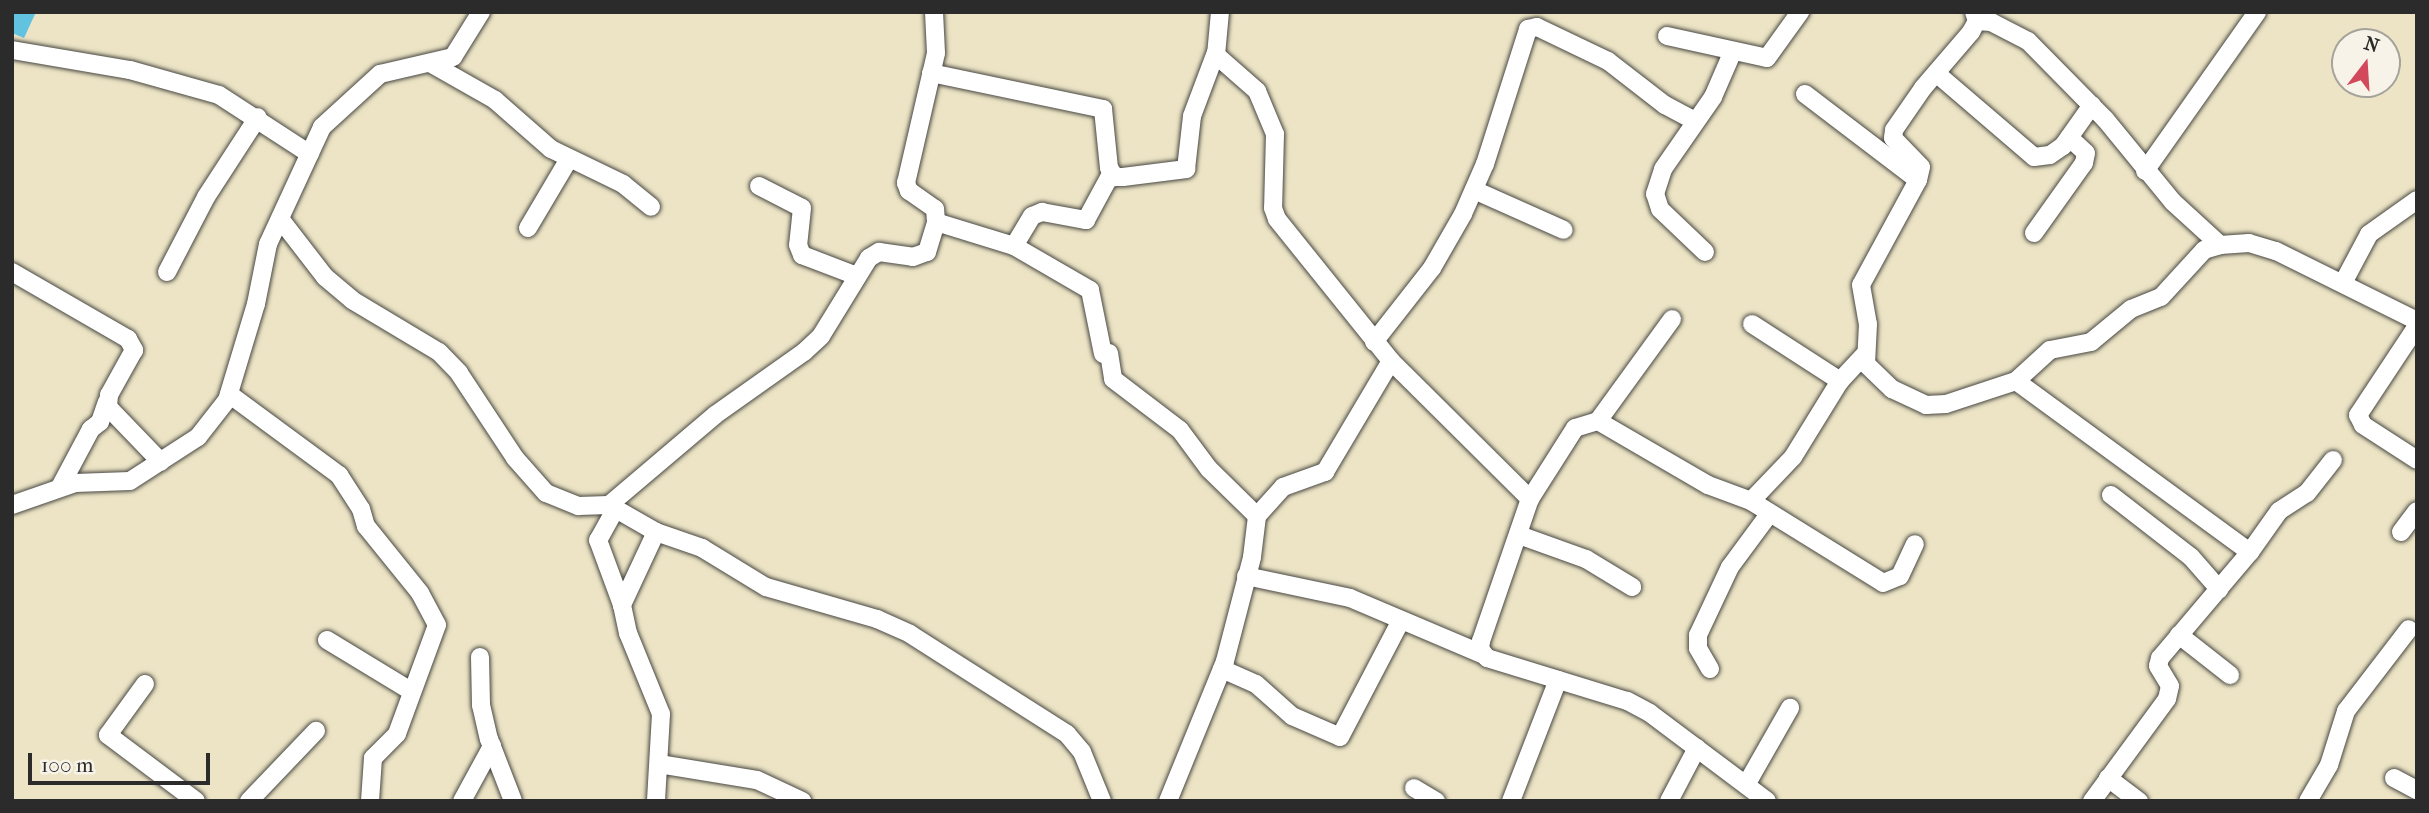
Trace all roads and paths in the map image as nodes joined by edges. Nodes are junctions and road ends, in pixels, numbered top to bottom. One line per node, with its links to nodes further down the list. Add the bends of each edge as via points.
1 (481, 12): 12 (street, via 453,57)
2 (934, 12): 13 (street, via 937,34)
3 (1220, 12): 11 (street)
4 (1800, 12): 10 (street, via 1773,55 1752,58)
5 (2253, 14): 22 (street)
6 (1975, 17): 14 (street); 16 (street, via 2028,41)
7 (1533, 20): 18 (street, via 1618,67 1665,105); 26 (street)
8 (1667, 36): 10 (street)
9 (12, 50): 17 (street, via 189,84 239,104)
10 (1733, 51): 18 (street, via 1713,97)
11 (1216, 52): 23 (street, via 1192,116 1186,169); 44 (street, via 1257,92 1267,109 1278,146 1273,194 1277,219)
12 (430, 63): 20 (street, via 403,66 367,82 333,112); 21 (street, via 495,100)
13 (931, 73): 23 (street, via 1103,109); 30 (street, via 906,183 909,191 935,209)
14 (1936, 73): 19 (street, via 2034,157 2050,155); 24 (street, via 1894,130 1894,138 1921,167)
15 (1805, 94): 24 (street)
16 (2092, 105): 19 (street); 22 (street)
17 (258, 117): 20 (street); 38 (street, via 206,197)
18 (1695, 121): 36 (street, via 1662,169 1656,202)
19 (2069, 137): 33 (street, via 2086,153 2084,163)
20 (310, 154): 29 (street)
21 (569, 159): 28 (street, via 623,184); 31 (street)
22 (2145, 171): 34 (street)
23 (1117, 176): 35 (street, via 1086,220 1042,212 1032,216)
24 (1918, 180): 45 (street, via 1861,285 1868,324)
25 (759, 186): 39 (street, via 802,208 798,245 802,255)
26 (1474, 190): 32 (street); 44 (street, via 1432,268)
27 (2417, 200): 40 (street, via 2369,234)
28 (650, 207)
29 (281, 220): 49 (street, via 268,244); 60 (street, via 325,277 352,300 439,352 546,493 578,506)
30 (936, 222): 35 (street); 39 (street, via 927,252 913,257 879,253 862,265)
31 (528, 228)
32 (1564, 230)
33 (2034, 233)
34 (2220, 245): 40 (street, via 2249,243 2276,251); 48 (street, via 2204,250 2161,297 2131,309 2091,342 2050,350)
35 (1014, 246): 63 (street, via 1090,290 1113,379 1180,430 1209,469)
36 (1705, 252)
37 (12, 272): 50 (street, via 110,326 132,345 131,358)
38 (167, 272)
39 (857, 276): 60 (street, via 821,336 715,415)
40 (2343, 283): 43 (street)
41 (1672, 319): 51 (street)
42 (1752, 324): 47 (street)
43 (2417, 324): 53 (street, via 2358,415 2363,425)
44 (1374, 342): 46 (street)
45 (1865, 354): 47 (street); 48 (street, via 1874,376 1926,405 1946,404)
46 (1391, 361): 57 (street); 63 (street, via 1325,472 1283,487)
47 (1840, 381): 58 (street, via 1793,457)
48 (2016, 381): 68 (street)
49 (229, 394): 54 (street, via 198,437); 84 (street, via 339,475 361,509 366,527 419,593 437,625)
50 (107, 402): 54 (street); 55 (street, via 100,422 91,429)
51 (1598, 421): 57 (street, via 1576,428 1564,441); 58 (street, via 1721,491)
52 (2333, 460): 68 (street, via 2307,493 2279,511)
53 (2417, 460)
54 (162, 462): 55 (street, via 118,484 75,482)
55 (60, 487): 59 (street)
56 (2111, 495): 71 (street, via 2191,556)
57 (1530, 499): 66 (street)
58 (1751, 501): 62 (street)
59 (12, 505)
60 (613, 507): 64 (street); 72 (street, via 598,540)
61 (2417, 511): 65 (street)
62 (1770, 513): 67 (street, via 1883,583 1900,576); 80 (street, via 1730,567 1698,635 1698,648)
63 (1257, 516): 69 (street)
64 (656, 532): 72 (street); 102 (street, via 702,548 766,587 868,616 910,634 967,675 1043,715 1082,752)
65 (2401, 532)
66 (1519, 535): 70 (street, via 1586,559); 77 (street, via 1481,641)
67 (1914, 544)
68 (2250, 552): 71 (street)
69 (1246, 576): 73 (street, via 1350,598); 79 (street)
70 (1632, 587)
71 (2219, 589): 75 (street)
72 (622, 605): 89 (street, via 628,633 661,714)
73 (1400, 622): 77 (street); 79 (street, via 1340,737 1292,716 1256,684)
74 (2409, 629): 110 (street, via 2346,711 2329,765)
75 (2179, 635): 81 (street); 90 (street, via 2158,666 2170,686 2167,699)
76 (327, 640): 84 (street)
77 (1482, 654): 82 (street)
78 (480, 657): 87 (street, via 481,705)
79 (1222, 669): 103 (street)
80 (1710, 669)
81 (2230, 675)
82 (1558, 680): 88 (street, via 1627,701); 105 (street)
83 (145, 684): 95 (street, via 108,735)
84 (411, 691): 97 (street, via 397,734 373,758)
85 (1790, 708): 92 (street)
86 (316, 732): 96 (street)
87 (492, 746): 98 (street); 99 (street)
88 (1697, 748): 92 (street); 106 (street)
89 (668, 765): 100 (street); 101 (street, via 757,780)
90 (2108, 778): 108 (street); 109 (street)
91 (2394, 778): 94 (street)
92 (1746, 785): 107 (street)
93 (1414, 788): 104 (street)
94 (2417, 790)
95 (196, 801)
96 (249, 801)
97 (370, 801)
98 (462, 801)
99 (513, 801)
100 (656, 801)
101 (802, 801)
102 (1102, 801)
103 (1168, 801)
104 (1436, 801)
105 (1511, 801)
106 (1669, 801)
107 (1768, 801)
108 (2092, 801)
109 (2139, 801)
110 (2308, 801)

